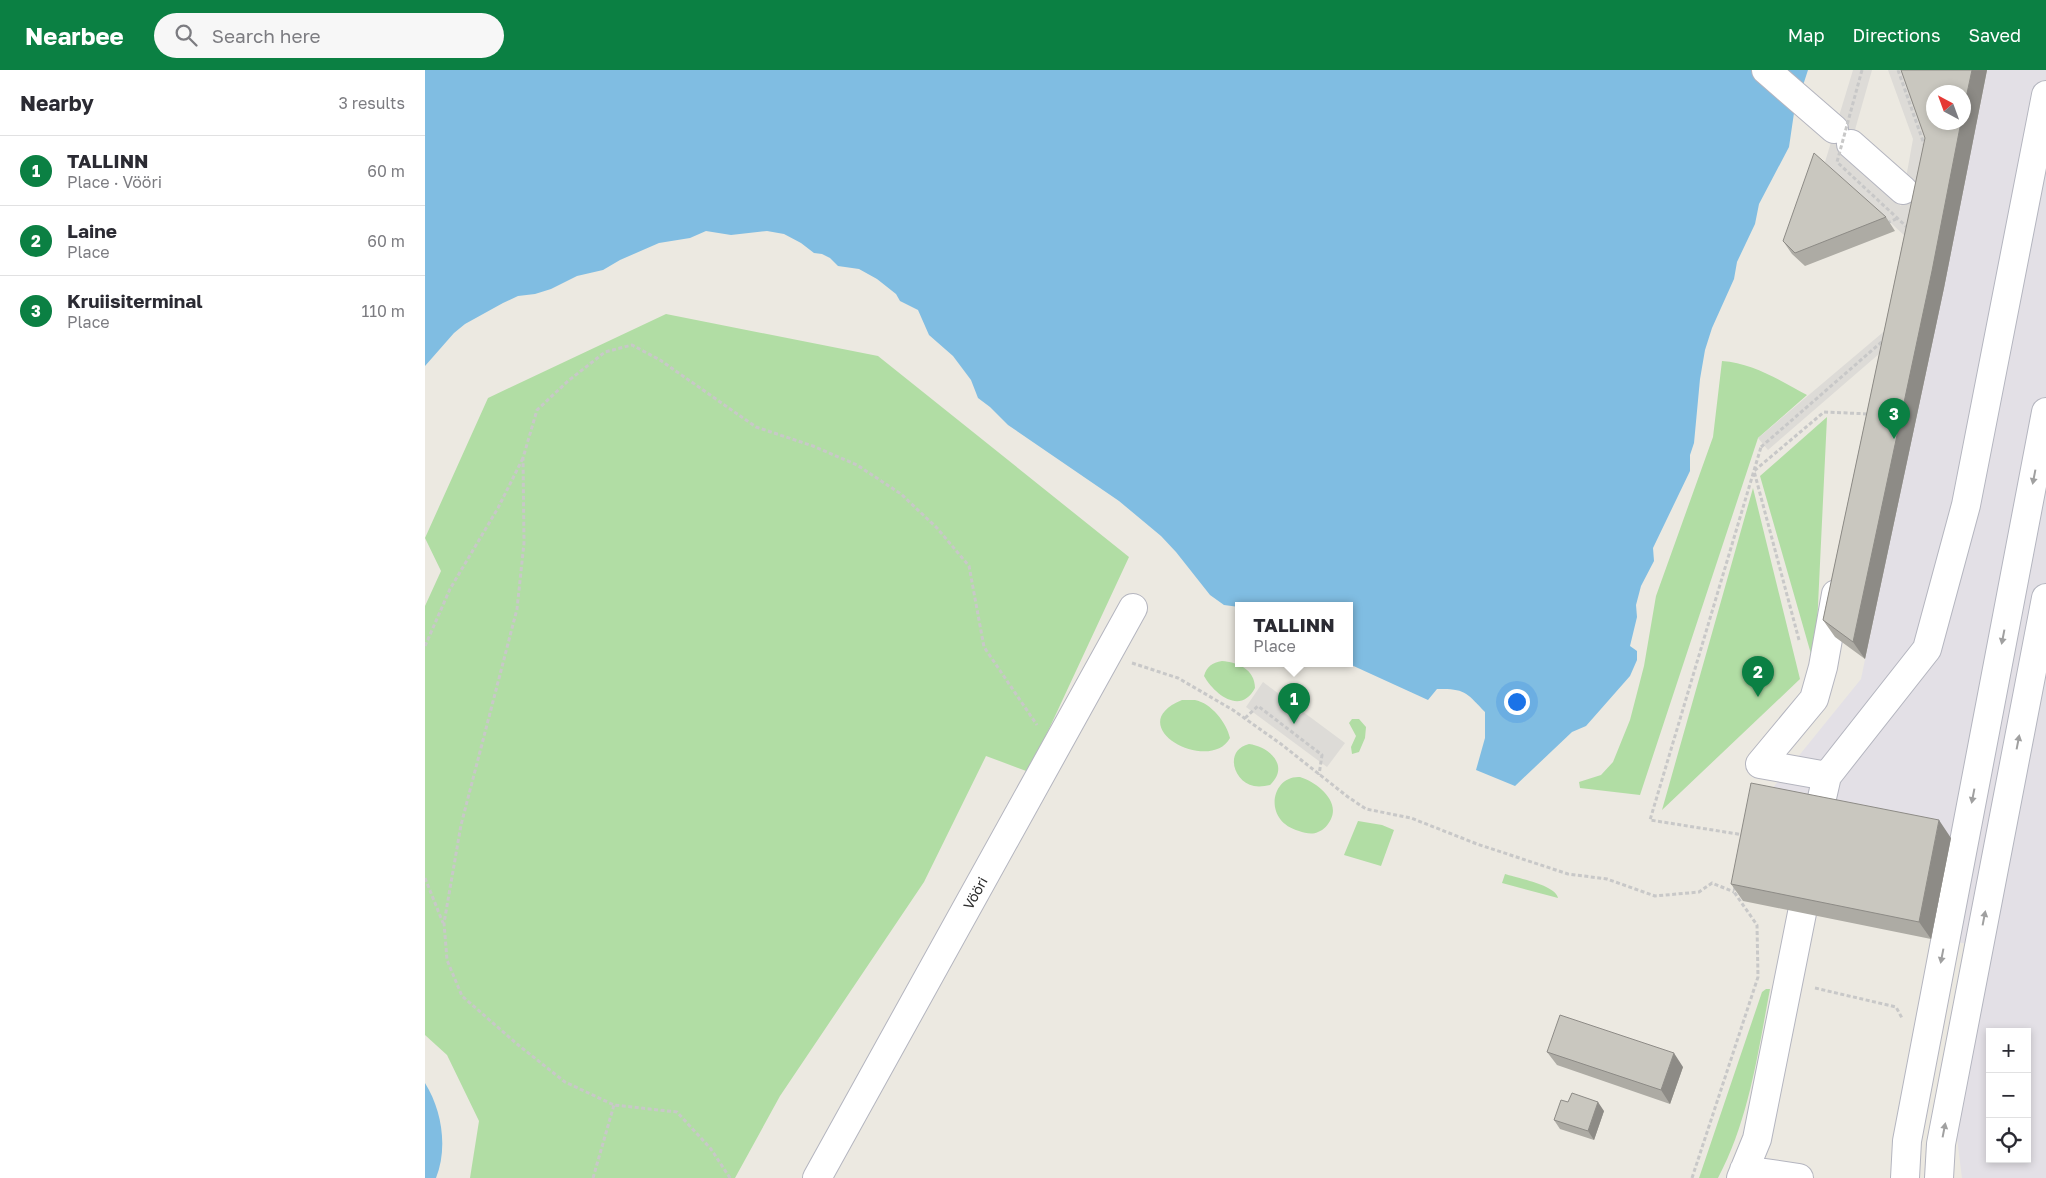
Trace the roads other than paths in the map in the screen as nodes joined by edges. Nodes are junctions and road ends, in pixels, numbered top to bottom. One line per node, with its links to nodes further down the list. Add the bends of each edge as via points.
1 (1766, 70): 3 (street, via 1841,145)
2 (2046, 94): 8 (street, via 1966,505 1927,649)
3 (1903, 190)
4 (2046, 412): 14 (street, one-way to 14, via 1907,1141)
5 (1841, 570): 8 (street, via 1814,699 1760,764)
6 (2046, 598): 15 (street, one-way to 6, via 1941,1144)
7 (1133, 608): 12 (street, Vööri)
8 (1827, 776): 9 (street)
9 (1819, 811)
10 (1802, 913): 11 (street, via 1757,1139)
11 (1742, 1174): 13 (street)
12 (817, 1178)
13 (1799, 1178)
14 (1905, 1178)
15 (1939, 1178)

